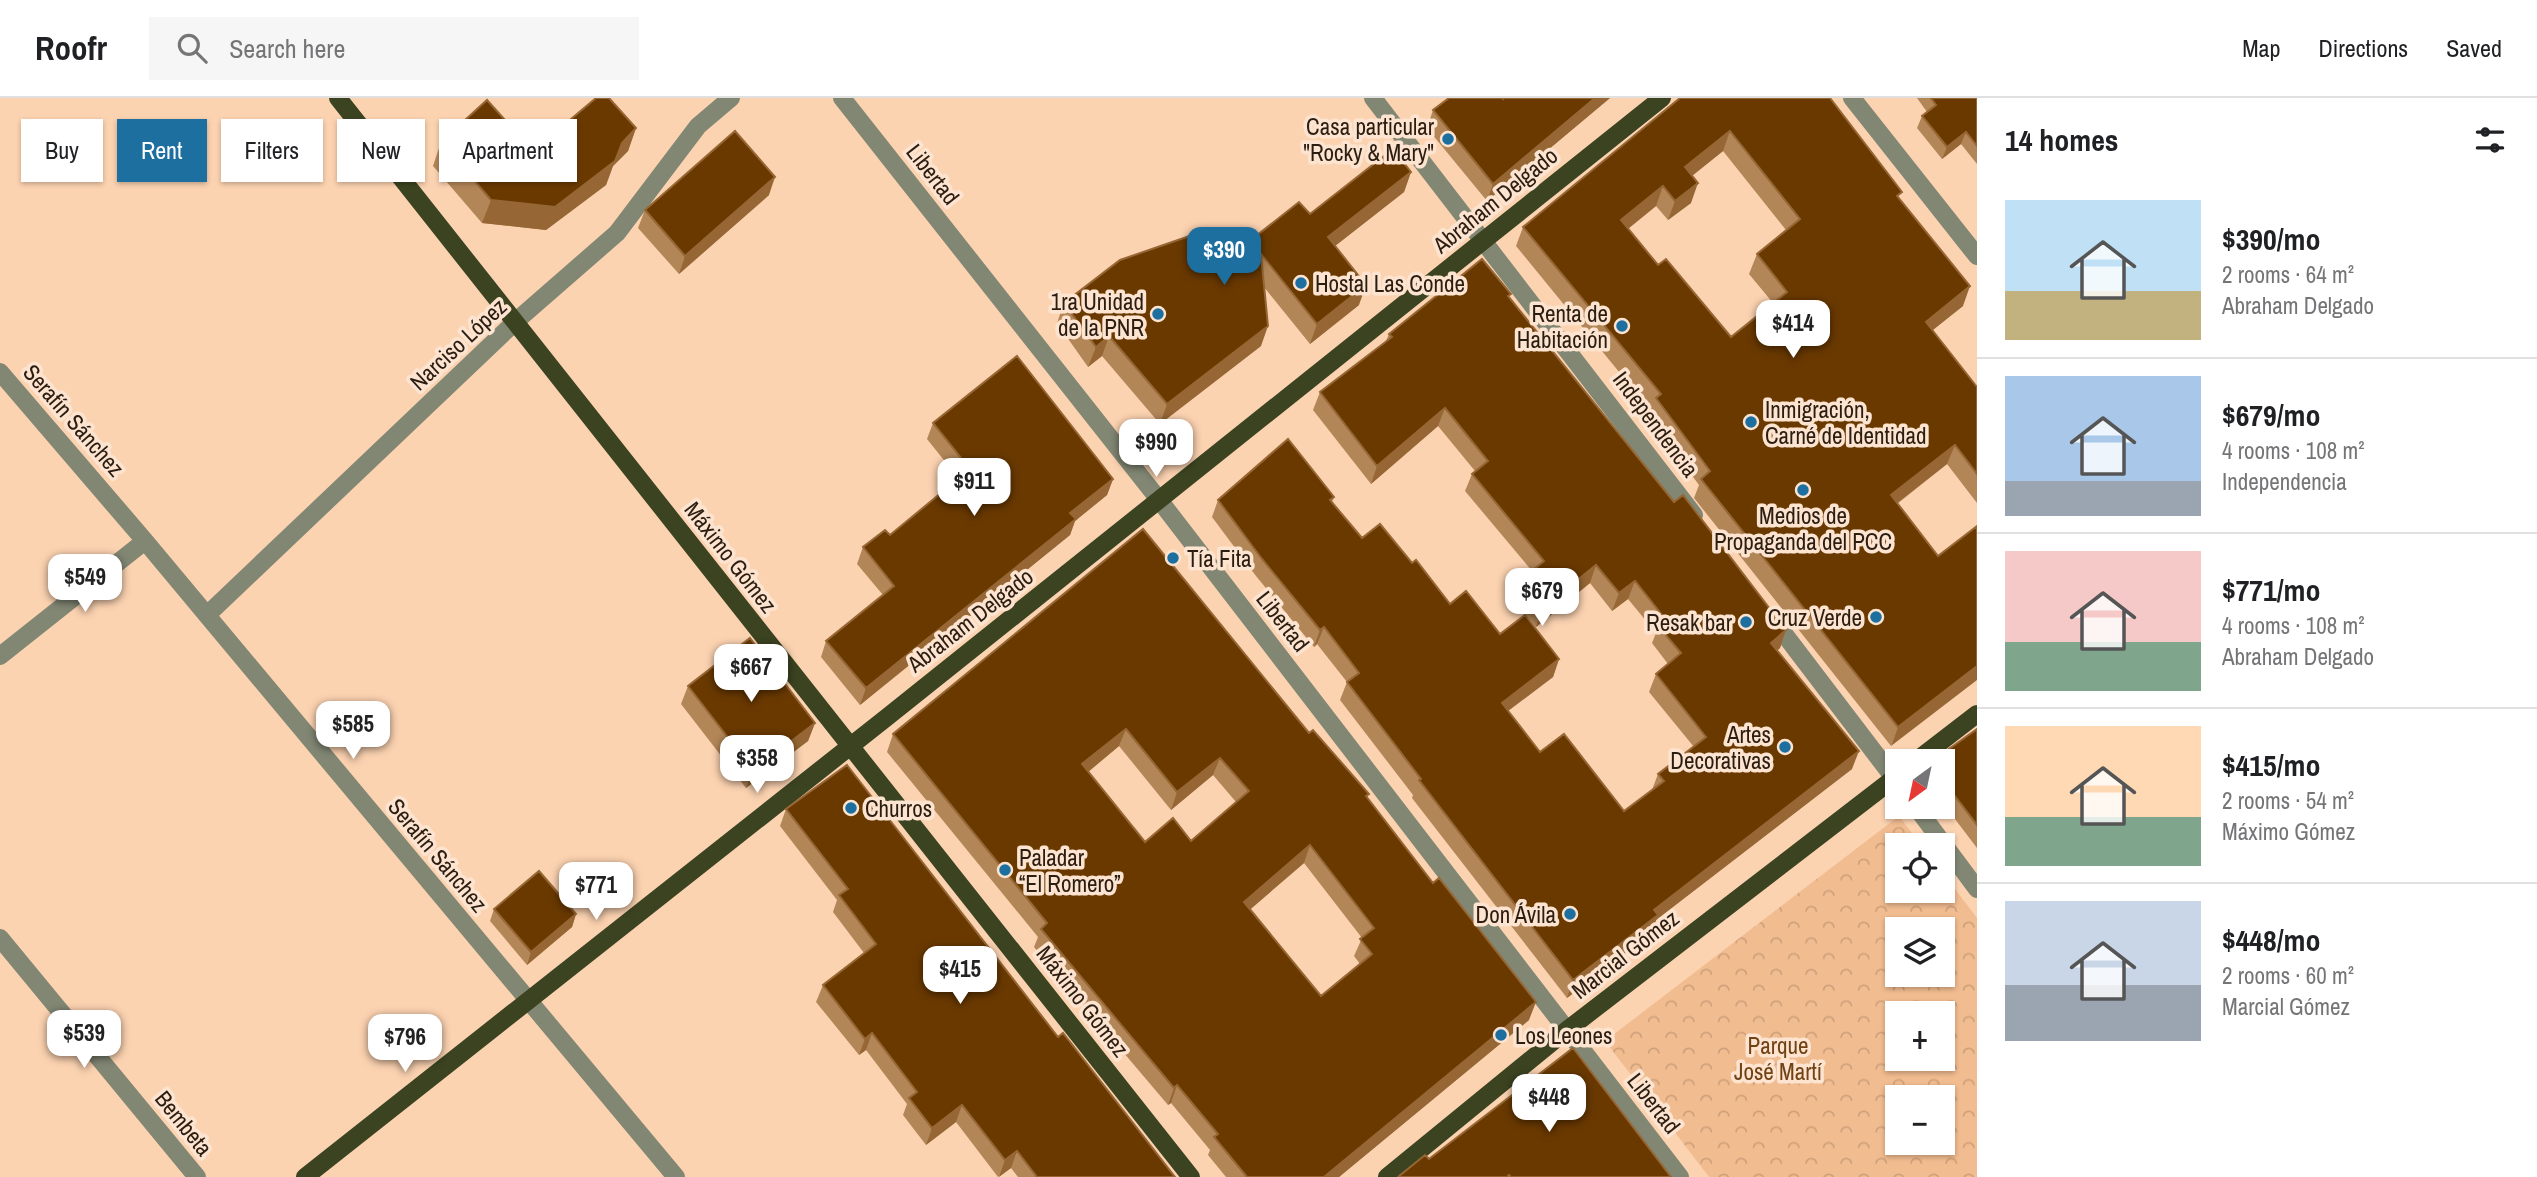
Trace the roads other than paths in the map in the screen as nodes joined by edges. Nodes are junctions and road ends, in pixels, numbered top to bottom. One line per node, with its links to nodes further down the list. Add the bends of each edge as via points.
1 (338, 98): 9 (main road, Máximo Gómez)
2 (731, 98): 9 (street, Narciso López, via 698,126 617,233)
3 (842, 98): 11 (street, Libertad)
4 (1373, 98): 7 (street, Independencia)
5 (1662, 98): 7 (main road, Abraham Delgado)
6 (1852, 98): 8 (street)
7 (1485, 240): 11 (main road, Abraham Delgado); 12 (street, Independencia)
8 (1977, 256)
9 (515, 323): 15 (street, Narciso López); 18 (main road, Máximo Gómez)
10 (0, 372): 13 (street, Serafín Sánchez)
11 (1160, 501): 18 (main road, Abraham Delgado); 26 (street, Libertad)
12 (1702, 525)
13 (145, 541): 15 (street, Serafín Sánchez); 16 (street)
14 (1760, 602): 20 (street)
15 (207, 615): 25 (street, Serafín Sánchez)
16 (0, 656)
17 (1977, 714): 19 (main road)
18 (849, 747): 25 (main road, Abraham Delgado); 30 (main road, Máximo Gómez)
19 (1932, 749)
20 (1885, 764)
21 (1885, 786): 26 (main road, Marcial Gómez)
22 (1925, 819): 23 (street)
23 (1977, 889)
24 (0, 938): 27 (street, Bembeta)
25 (528, 1000): 28 (main road, Abraham Delgado); 29 (street, Serafín Sánchez)
26 (1567, 1030): 31 (main road, Marcial Gómez); 32 (street, Libertad)
27 (197, 1177)
28 (305, 1177)
29 (676, 1177)
30 (1191, 1177)
31 (1387, 1177)
32 (1680, 1177)

